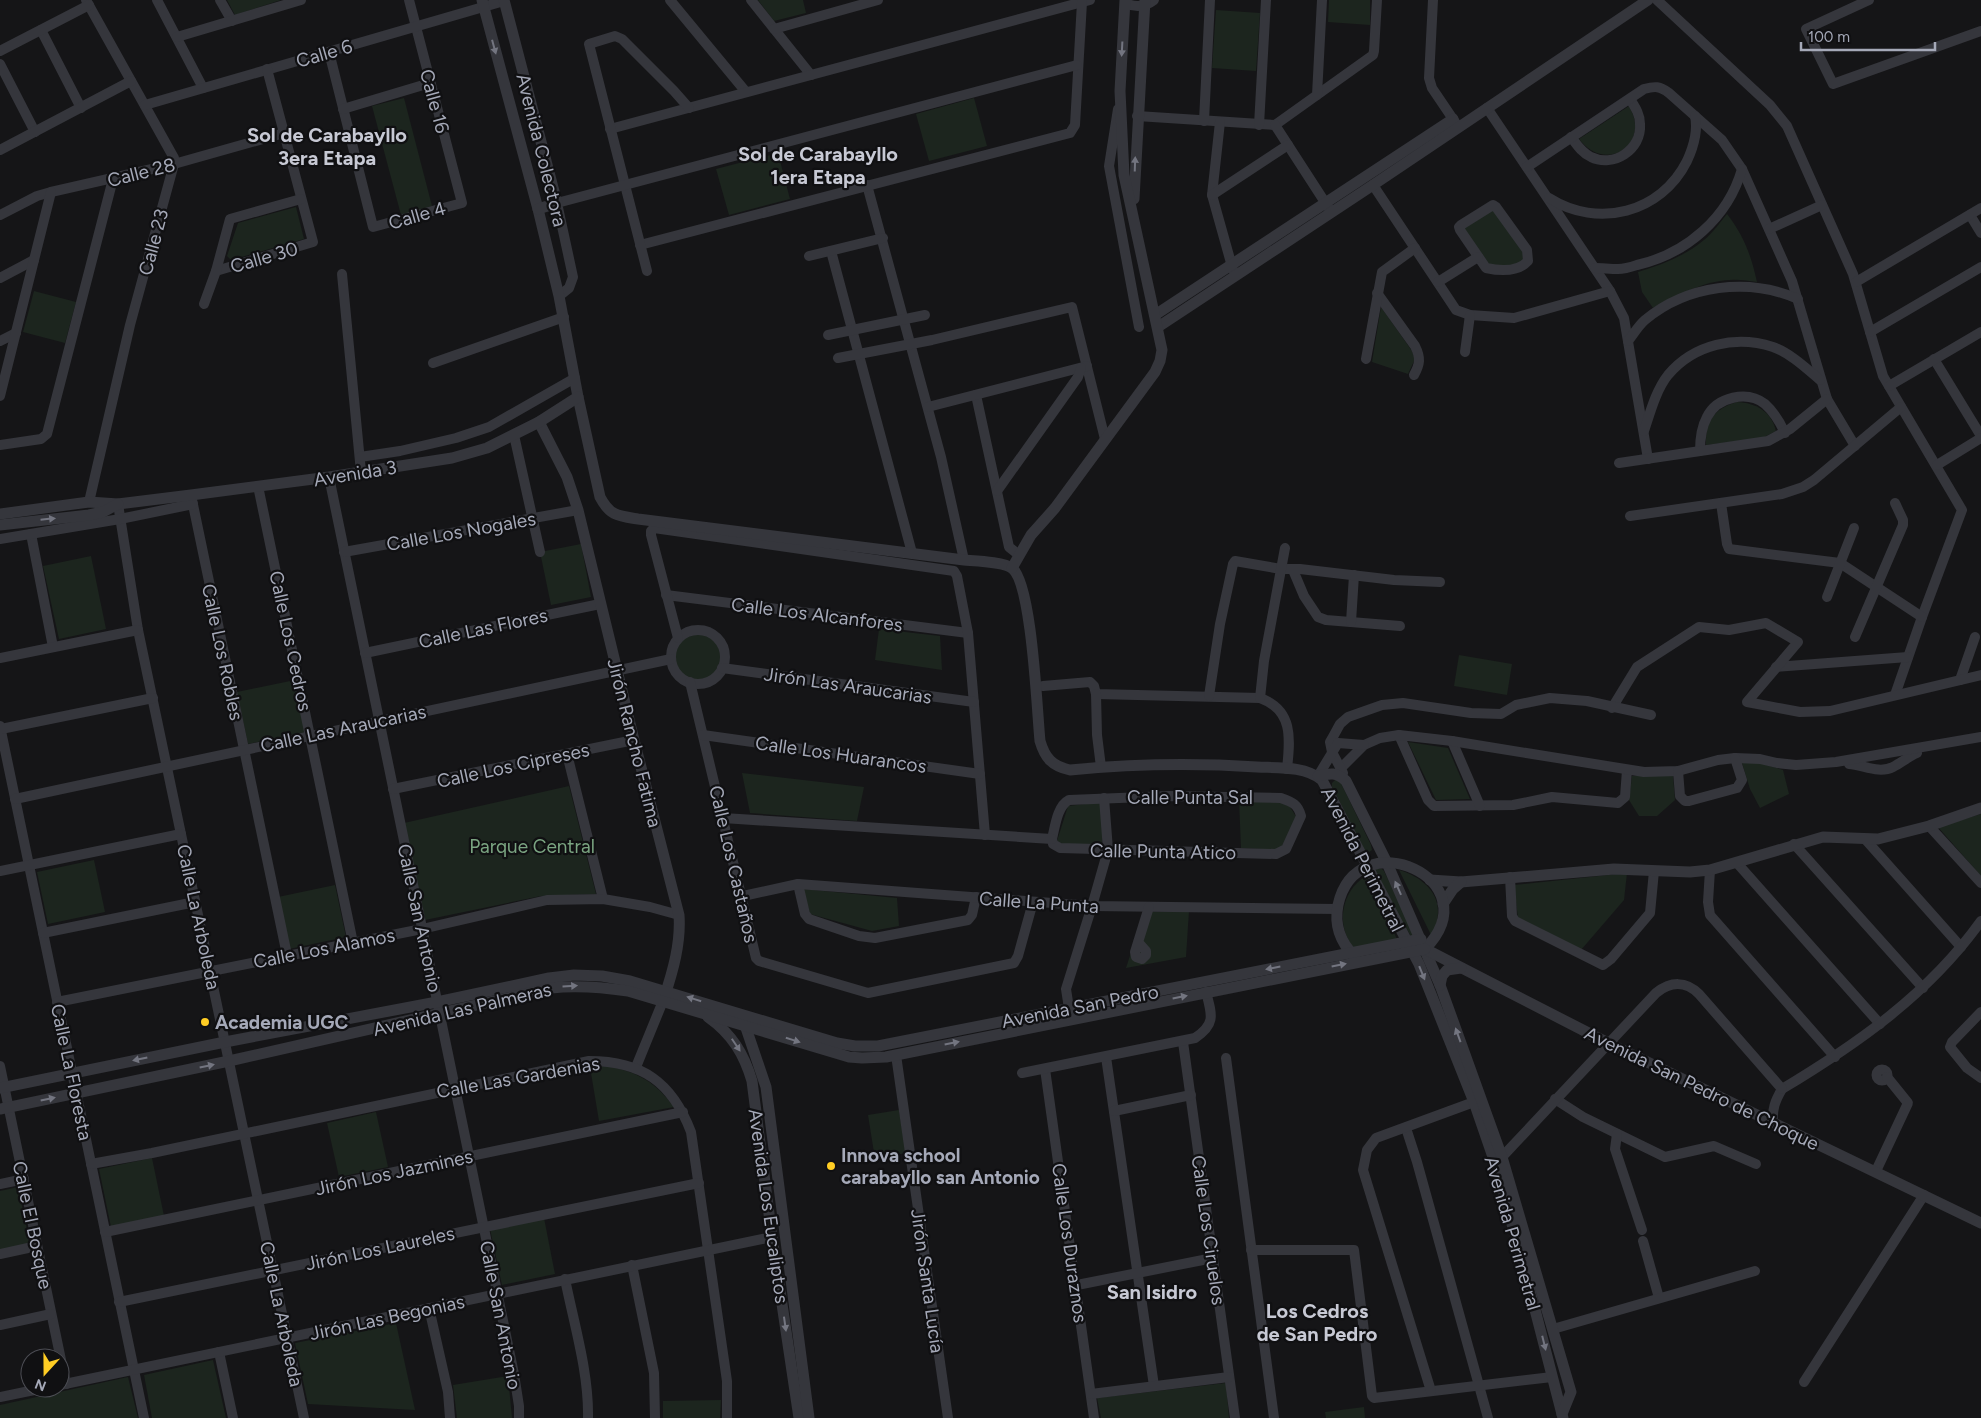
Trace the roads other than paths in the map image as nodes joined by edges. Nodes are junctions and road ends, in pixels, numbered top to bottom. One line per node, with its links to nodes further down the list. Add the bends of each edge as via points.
1 (156, 0): 28 (street)
2 (220, 0): 23 (street)
3 (301, 0): 23 (street)
4 (409, 0): 24 (street, Calle 16)
5 (504, 0): 21 (street, Calle 6); 72 (street, Avenida Colectora)
6 (670, 0): 39 (street)
7 (752, 0): 25 (street)
8 (878, 0): 25 (street)
9 (1210, 0): 49 (street)
10 (1266, 0): 52 (street)
11 (1322, 0): 40 (street)
12 (1377, 0): 40 (street, via 1372,55)
13 (1433, 0): 51 (street, via 1429,78 1432,88)
14 (1648, 0): 45 (street)
15 (1657, 0): 73 (street, via 1770,105 1787,126)
16 (1869, 0): 27 (street, via 1806,29 1833,84)
17 (1086, 1): 22 (street); 32 (street)
18 (88, 2): 26 (street); 35 (street)
19 (1125, 2): 20 (street, via 1138,7); 38 (street, one-way to 38)
20 (1148, 2): 47 (street)
21 (483, 3): 24 (street, Calle 6); 76 (street, Avenida Colectora, one-way to 76)
22 (1062, 4): 34 (street)
23 (232, 21): 28 (street)
24 (416, 26): 30 (street, Calle 6); 36 (street, Calle 16)
25 (774, 29): 34 (street)
26 (41, 30): 29 (street); 43 (street)
27 (1981, 30)
28 (177, 37): 37 (street)
29 (0, 51)
30 (329, 52): 33 (street, Calle 6); 46 (street)
31 (0, 64): 55 (street)
32 (1077, 65): 64 (street, via 1075,125 1070,132); 66 (street)
33 (268, 69): 37 (street, Calle 6); 56 (street)
34 (811, 75): 39 (street)
35 (131, 81): 42 (street); 43 (street)
36 (430, 84): 46 (street); 71 (street, Calle 16)
37 (203, 88): 42 (street, Calle 6)
38 (1120, 91): 77 (street, via 1124,175); 108 (street, via 1109,166)
39 (746, 92): 44 (street)
40 (1317, 95): 53 (street)
41 (1630, 99): 48 (street, via 1644,89 1661,87); 57 (street); 57 (street, via 1639,114 1641,126 1636,143 1624,155 1607,160 1590,157)
42 (145, 105): 60 (street, via 174,158)
43 (81, 108): 55 (street)
44 (689, 108): 54 (street); 54 (street, via 622,39 615,36 592,42 588,47)
45 (1487, 108): 51 (street); 61 (street)
46 (343, 110): 71 (street, Calle 4, via 373,227)
47 (1137, 116): 49 (street); 77 (street, one-way to 47)
48 (1695, 116): 62 (street, via 1722,140); 69 (street, via 1692,150 1679,176 1659,197 1632,210 1602,214 1574,210)
49 (1204, 121): 50 (street)
50 (1220, 122): 52 (street); 68 (street)
51 (1456, 123): 65 (street); 74 (street)
52 (1259, 125): 53 (street)
53 (1275, 125): 58 (street)
54 (610, 129): 66 (street)
55 (35, 132): 59 (street)
56 (284, 133): 60 (street, Calle 28); 70 (street)
57 (1571, 138): 61 (street)
58 (1288, 145): 68 (street); 74 (street)
59 (0, 150)
60 (174, 164): 63 (street, Calle 28); 153 (street, Calle 23, via 130,326)
61 (1527, 167): 69 (street)
62 (1742, 169): 80 (street); 90 (street, via 1737,186 1724,207 1708,227 1688,243 1667,256 1643,264 1619,269)
63 (113, 179): 67 (street, Calle 28); 141 (street, via 47,434 40,439)
64 (867, 185): 82 (street); 83 (street)
65 (1374, 185): 74 (street); 84 (street)
66 (624, 186): 72 (street); 83 (street)
67 (51, 192): 79 (street, Calle 28); 88 (street)
68 (1212, 195): 93 (street)
69 (1546, 196): 90 (street)
70 (301, 199): 91 (street, via 230,219); 91 (street, Calle 30, via 313,242)
71 (462, 203)
72 (557, 204): 76 (street); 100 (street, Avenida Colectora, via 573,277 569,288)
73 (1822, 205): 80 (street); 97 (street)
74 (1329, 208): 93 (street)
75 (1981, 208): 78 (street)
76 (538, 209): 100 (street, Avenida Colectora)
77 (1133, 213): 103 (street)
78 (1970, 214): 81 (street); 97 (street)
79 (0, 215)
80 (1769, 229): 101 (street)
81 (1981, 233)
82 (883, 238): 85 (street); 107 (street)
83 (640, 245): 92 (street)
84 (1415, 248): 96 (street); 99 (street, via 1382,272)
85 (831, 252): 86 (street); 110 (street)
86 (809, 256)
87 (1478, 257): 87 (street, via 1459,227 1493,205 1527,250 1528,261 1524,265 1496,270 1486,268); 96 (street)
88 (34, 260): 95 (street); 113 (street)
89 (1981, 267): 111 (street)
90 (1595, 268): 98 (street)
91 (216, 271): 102 (street)
92 (647, 271)
93 (1233, 271): 103 (street); 109 (street)
94 (342, 274): 144 (street)
95 (0, 278)
96 (1438, 282): 105 (street, via 1456,310)
97 (1856, 282): 111 (street)
98 (1610, 291): 105 (street, via 1514,318); 116 (street, via 1624,318)
99 (1377, 292): 121 (street); 125 (street, via 1420,356)
100 (559, 296): 106 (street, Avenida Colectora)
101 (1798, 300): 116 (street, via 1760,287 1710,290 1686,296 1663,307 1644,322); 127 (street)
102 (204, 304)
103 (1155, 314): 109 (street)
104 (925, 315): 107 (street)
105 (1470, 315): 118 (street)
106 (564, 317): 123 (street); 126 (street, Avenida Colectora)
107 (904, 319): 110 (street); 117 (street)
108 (1139, 327)
109 (1158, 327): 140 (street, via 1162,350 1160,361)
110 (853, 330): 114 (street); 119 (street)
111 (1870, 332): 128 (street)
112 (1981, 333): 122 (street)
113 (16, 334): 115 (street); 130 (street)
114 (828, 335)
115 (0, 341)
116 (1628, 342): 136 (street)
117 (911, 344): 119 (street); 124 (street, via 1072,307); 133 (street)
118 (1465, 352)
119 (860, 354): 120 (street); 169 (street)
120 (838, 358)
121 (1366, 359)
122 (1934, 359): 128 (street); 139 (street)
123 (433, 363)
124 (1084, 367): 129 (street); 140 (street); 151 (street)
125 (1414, 374)
126 (574, 378): 131 (street, Avenida Colectora); 144 (street, via 489,427 456,438)
127 (1820, 380): 132 (street); 136 (street, via 1800,363 1774,348 1746,341 1716,344 1690,356 1668,376 1653,402)
128 (1889, 386): 134 (street)
129 (976, 395): 133 (street); 151 (street)
130 (0, 396)
131 (578, 397): 135 (street, Avenida 3); 169 (street, Avenida Colectora, via 600,498 606,509 620,516)
132 (1828, 399): 137 (street); 142 (street)
133 (928, 407): 171 (street)
134 (1901, 408): 142 (street); 147 (street)
135 (540, 422): 138 (street, Avenida 3); 157 (street, Jirón Rancho Fatima, via 567,477)
136 (1644, 432): 145 (street)
137 (1784, 433): 143 (street, via 1758,444); 143 (street, via 1773,412 1763,403 1739,396 1726,399 1707,416)
138 (514, 434): 148 (street, Avenida 3, via 487,448 452,458); 160 (street)
139 (1981, 437): 147 (street)
140 (1105, 439): 170 (street)
141 (0, 446)
142 (1855, 446): 154 (street, via 1803,487 1782,494)
143 (1700, 451): 145 (street)
144 (360, 457): 148 (street)
145 (1648, 459): 146 (street)
146 (1619, 463)
147 (1937, 465): 182 (street, via 1962,510)
148 (361, 472): 149 (street, Avenida 3)
149 (329, 478): 150 (street, Avenida 3); 167 (street, Calle San Antonio)
150 (258, 486): 152 (street, Avenida 3); 212 (street, Calle Los Cedros)
151 (997, 492): 170 (street, via 1009,547)
152 (192, 499): 156 (street, Avenida 3); 161 (street); 220 (street, Calle Los Robles)
153 (89, 502): 156 (street, Avenida 3); 158 (street, Avenida 3)
154 (1721, 503): 159 (street); 172 (street, via 1730,549)
155 (1895, 503): 178 (street, via 1902,525)
156 (118, 504): 161 (street, Calle La Arboleda); 162 (street, Avenida 3, one-way to 156, via 88,515)
157 (578, 510): 160 (street, Calle Los Nogales); 181 (street, Jirón Rancho Fatima)
158 (0, 514)
159 (1630, 516)
160 (532, 518): 167 (street, Calle Los Nogales); 168 (street)
161 (120, 519): 164 (street); 185 (street, Calle La Arboleda)
162 (0, 525)
163 (1854, 528): 172 (street)
164 (31, 534): 165 (street); 190 (street)
165 (0, 538)
166 (1285, 548): 174 (street)
167 (344, 552): 191 (street, Calle San Antonio)
168 (540, 552)
169 (912, 553): 171 (street, Avenida Colectora)
170 (1018, 556): 173 (street)
171 (964, 560): 173 (street, Avenida Colectora)
172 (1840, 563): 178 (street); 180 (street)
173 (1012, 568): 226 (street, via 1023,588 1044,754 1060,768)
174 (1281, 569): 175 (street); 204 (street, via 1240,561 1233,564); 206 (street)
175 (1293, 570): 176 (street); 183 (street, via 1318,617)
176 (1354, 575): 177 (street); 183 (street)
177 (1440, 582)
178 (1877, 587): 182 (street); 188 (street)
179 (666, 594): 186 (street, Calle Los Alcanfores); 186 (street, via 651,535 654,528 949,569 957,576); 189 (street)
180 (1827, 597)
181 (600, 604): 191 (street, Calle Las Flores); 197 (street, Jirón Rancho Fatima)
182 (1922, 617): 192 (street)
183 (1352, 622): 184 (street)
184 (1400, 626)
185 (138, 630): 190 (street); 205 (street, Calle La Arboleda)
186 (968, 633): 207 (street)
187 (1975, 636): 199 (street)
188 (1855, 637)
189 (678, 638): 194 (street, via 672,648); 195 (street, via 694,630 712,634 723,647 725,659)
190 (53, 647): 193 (street)
191 (365, 653): 210 (street, Calle San Antonio)
192 (1908, 657): 196 (street); 203 (street)
193 (0, 658)
194 (671, 659): 197 (street, Calle Las Araucarias); 200 (street, via 676,671)
195 (722, 668): 200 (street, via 708,682); 207 (street, Jirón Las Araucarias)
196 (1776, 668): 203 (street, via 1747,702 1800,712 1830,711); 208 (street, via 1798,642 1766,623 1729,630 1699,627 1637,667)
197 (616, 669): 210 (street, Calle Las Araucarias); 216 (street, Jirón Rancho Fatima)
198 (1981, 675): 199 (street)
199 (1960, 680): 203 (street)
200 (690, 682): 213 (street, Calle Los Castaños)
201 (1043, 686): 202 (street, via 1090,682)
202 (1096, 694): 204 (street); 226 (street, via 1096,735)
203 (1895, 695)
204 (1209, 696): 206 (street)
205 (153, 698): 211 (street); 225 (street, Calle La Arboleda)
206 (1260, 698): 227 (street, via 1285,718 1290,742)
207 (974, 702): 231 (street)
208 (1612, 708): 209 (street); 221 (street, via 1587,701 1550,698 1516,705 1501,714 1471,713 1403,702 1382,705 1348,716 1330,742)
209 (1651, 715)
210 (379, 720): 212 (street, Calle Las Araucarias); 234 (street, Calle San Antonio)
211 (0, 727): 236 (street, Calle La Floresta)
212 (310, 735): 220 (street, Calle Las Araucarias); 274 (street, Calle Los Cedros)
213 (703, 735): 231 (street, Calle Los Huarancos); 239 (street, Calle Los Castaños)
214 (1399, 735): 217 (street); 218 (street); 237 (street, via 1431,804 1440,807)
215 (1981, 737): 219 (street)
216 (634, 740): 222 (street, Calle Los Cipreses); 269 (street, Jirón Rancho Fatima)
217 (1452, 741): 229 (street); 237 (street)
218 (1364, 745): 221 (street, via 1338,743); 228 (street)
219 (1929, 747): 224 (street); 224 (street, via 1884,770)
220 (244, 750): 225 (street, Calle Las Araucarias); 279 (street, Calle Los Robles)
221 (1332, 752): 228 (street); 232 (street)
222 (567, 754): 234 (street, Calle Los Cipreses); 262 (street)
223 (1735, 758): 224 (street, via 1796,765); 230 (street); 230 (street, via 1742,780 1737,788 1689,802 1680,796)
224 (1836, 762)
225 (167, 766): 236 (street, Calle Las Araucarias); 241 (street, Calle La Arboleda)
226 (1101, 767): 227 (street, via 1168,764)
227 (1287, 769): 232 (street)
228 (1340, 769): 233 (street)
229 (1627, 770): 230 (street); 237 (street, via 1625,797 1618,803 1552,797 1513,806)
230 (1678, 771)
231 (980, 774): 242 (street)
232 (1318, 776): 233 (street, Avenida Perimetral, via 1334,774); 251 (street, Avenida Perimetral, via 1329,789)
233 (1346, 781): 248 (street, Avenida Perimetral)
234 (393, 789): 271 (street, Calle San Antonio)
235 (1104, 798): 243 (street, Calle Punta Sal, via 1064,803); 246 (street); 247 (street, Calle Punta Sal, via 1236,796 1287,800 1299,809 1302,816 1286,849)
236 (15, 799): 250 (street, Calle La Floresta)
237 (1480, 806)
238 (1981, 808): 240 (street)
239 (723, 818): 242 (street); 260 (street, Calle Los Castaños)
240 (1928, 826): 244 (street, via 1878,839); 258 (street)
241 (181, 834): 250 (street); 263 (street, Calle La Arboleda)
242 (985, 835): 243 (street)
243 (1052, 839): 246 (street, Calle Punta Atico, via 1053,844 1060,848)
244 (1865, 839): 245 (street, via 1823,837); 277 (street)
245 (1794, 844): 249 (street); 284 (street)
246 (1108, 850): 247 (street, Calle Punta Atico); 266 (street)
247 (1280, 853)
248 (1387, 863): 251 (street); 256 (street, via 1415,868); 275 (street, Avenida Perimetral, one-way to 248)
249 (1737, 863): 252 (street); 293 (street)
250 (29, 865): 253 (street); 272 (street, Calle La Floresta)
251 (1367, 868): 268 (street, via 1354,876 1345,888); 276 (street, Avenida Perimetral)
252 (1710, 870): 254 (street); 303 (street, via 1710,915)
253 (0, 871)
254 (1654, 871): 255 (street, via 1614,869); 255 (street, via 1650,913 1603,965 1515,921)
255 (1510, 877): 257 (street)
256 (1430, 880): 257 (street); 265 (street)
257 (1461, 882): 265 (street)
258 (1981, 883)
259 (798, 884): 260 (street, Calle La Punta); 261 (street, Calle La Punta); 261 (street, via 809,919 859,936 875,938 968,920)
260 (743, 896): 264 (street, Calle Los Castaños, via 759,961 868,993 1014,963)
261 (976, 897): 264 (street, Calle La Punta)
262 (603, 899): 269 (street, Calle Los Alamos); 271 (street, Calle Los Alamos, via 547,900)
263 (195, 902): 272 (street); 282 (street, Calle La Arboleda)
264 (1033, 902): 266 (street, Calle La Punta)
265 (1443, 904): 275 (street, via 1441,928)
266 (1092, 906): 267 (street, Calle La Punta); 292 (street, via 1066,990)
267 (1149, 907): 268 (street, Calle La Punta); 273 (street)
268 (1337, 909): 278 (street, via 1339,932)
269 (679, 915): 286 (street, Jirón Rancho Fatima, via 678,948)
270 (1979, 928): 277 (street)
271 (422, 929): 274 (street, Calle Los Alamos); 288 (street, Calle San Antonio)
272 (43, 933): 287 (street, Calle La Floresta)
273 (1138, 942)
274 (353, 943): 279 (street, Calle Los Alamos)
275 (1423, 944): 276 (street, Avenida San Pedro); 281 (street, Avenida San Pedro de Choque); 283 (street, Avenida Perimetral)
276 (1409, 947): 278 (street, Avenida San Pedro); 280 (street, Avenida San Pedro); 319 (street, Avenida Perimetral, one-way to 319)
277 (1961, 948): 284 (street)
278 (1351, 952): 280 (street); 292 (street, Avenida San Pedro, one-way to 292)
279 (287, 955): 282 (street, Calle Los Alamos)
280 (1360, 961): 285 (street, Avenida San Pedro, one-way to 280)
281 (1461, 968): 283 (street, via 1447,970); 297 (street, Avenida San Pedro de Choque)
282 (210, 972): 287 (street, Calle Los Alamos); 295 (street, Calle La Arboleda)
283 (1440, 985): 328 (street, Avenida Perimetral, one-way to 283)
284 (1923, 988): 293 (street)
285 (1206, 992): 292 (street, Avenida San Pedro, one-way to 285); 296 (street, via 1212,1020 1195,1038)
286 (665, 996): 288 (street, Avenida Las Palmeras, via 621,979 574,975 548,978); 289 (street, Avenida Las Palmeras); 291 (street, Avenida Las Palmeras, one-way to 286); 307 (street, Jirón Rancho Fatima)
287 (57, 1002): 310 (street, Calle La Floresta)
288 (438, 1008): 295 (street, Avenida Las Palmeras); 305 (street, Avenida Las Palmeras); 314 (street, Calle San Antonio)
289 (701, 1012): 294 (street, Avenida Las Palmeras); 340 (street, Avenida Los Eucaliptos, one-way to 340, via 737,1044 748,1067)
290 (1981, 1012): 312 (street, via 1950,1047 1967,1068)
291 (740, 1014): 294 (street, Avenida Los Eucaliptos); 298 (street, Avenida San Pedro)
292 (1070, 1014): 299 (street, Avenida San Pedro); 300 (street, Avenida San Pedro, one-way to 292)
293 (1880, 1024): 303 (street)
294 (747, 1026): 301 (street, Avenida San Pedro, one-way to 301); 383 (street, Avenida Los Eucaliptos, via 766,1087)
295 (225, 1042): 305 (street, Calle La Arboleda); 310 (street, Avenida Las Palmeras, one-way to 310)
296 (1183, 1042): 302 (street); 317 (street, Calle Los Ciruelos)
297 (1608, 1043): 315 (street, via 1662,988 1686,985 1699,994); 318 (street); 323 (street, Avenida San Pedro de Choque)
298 (852, 1045): 299 (street, Avenida San Pedro); 301 (street)
299 (877, 1052): 300 (street, Avenida San Pedro); 301 (street, Avenida San Pedro)
300 (896, 1055): 384 (street, Jirón Santa Lucía)
301 (849, 1057)
302 (1106, 1057): 308 (street); 321 (street)
303 (1835, 1057): 315 (street)
304 (1226, 1058): 343 (street)
305 (229, 1061): 316 (street, Avenida Las Palmeras, one-way to 305); 325 (street, Calle La Arboleda)
306 (0, 1066): 313 (street, Calle El Bosque)
307 (636, 1067): 314 (street, Calle Las Gardenias, via 589,1060); 322 (street, Calle Las Gardenias, via 671,1093)
308 (1045, 1069): 309 (street); 351 (street, Calle Los Duraznos)
309 (1022, 1073)
310 (72, 1074): 313 (street, Avenida Las Palmeras); 316 (street, Calle La Floresta)
311 (1887, 1078): 331 (street, via 1908,1103)
312 (1981, 1078)
313 (2, 1088): 320 (street, Calle El Bosque)
314 (455, 1088): 325 (street, Calle Las Gardenias); 327 (street, Calle San Antonio)
315 (1782, 1089): 323 (street, via 1772,1110)
316 (76, 1093): 320 (street, Avenida Las Palmeras, one-way to 316); 329 (street, Calle La Floresta)
317 (1191, 1095): 321 (street); 345 (street, Calle Los Ciruelos)
318 (1555, 1099): 326 (street); 328 (street)
319 (1474, 1102): 324 (street); 328 (street, Avenida Perimetral)
320 (4, 1108): 332 (street, Calle El Bosque)
321 (1114, 1111): 349 (street)
322 (683, 1112): 327 (street, Jirón Los Jazmines); 333 (street, Calle Las Gardenias, via 691,1132)
323 (1773, 1123): 331 (street, Avenida San Pedro de Choque)
324 (1406, 1128): 367 (street); 369 (street, via 1376,1138 1367,1150 1363,1170)
325 (244, 1134): 329 (street, Calle Las Gardenias); 336 (street, Calle La Arboleda)
326 (1617, 1134): 330 (street, via 1665,1157 1714,1146); 353 (street, via 1615,1149)
327 (469, 1157): 336 (street, Jirón Los Jazmines); 338 (street, Calle San Antonio)
328 (1498, 1158): 358 (street, Avenida Perimetral); 364 (street, Avenida Perimetral, one-way to 364)
329 (91, 1164): 339 (street, Calle La Floresta)
330 (1756, 1164)
331 (1876, 1171): 335 (street, Avenida San Pedro de Choque)
332 (24, 1179): 334 (street); 341 (street, Calle El Bosque)
333 (699, 1182): 338 (street, Jirón Los Laureles); 342 (street, Calle Las Gardenias)
334 (0, 1184)
335 (1924, 1195): 337 (street, Avenida San Pedro de Choque); 365 (street)
336 (258, 1201): 339 (street, Jirón Los Jazmines); 347 (street, Calle La Arboleda)
337 (1981, 1223)
338 (484, 1227): 347 (street, Jirón Los Laureles); 352 (street, Calle San Antonio)
339 (105, 1232): 354 (street, Calle La Floresta)
340 (772, 1237): 342 (street, Jirón Las Begonias); 382 (street, Avenida Los Eucaliptos, one-way to 382)
341 (37, 1246): 344 (street); 356 (street, Calle El Bosque)
342 (707, 1250): 346 (street, Jirón Las Begonias); 381 (street, Calle Las Gardenias, via 727,1381)
343 (1251, 1250): 369 (street, via 1354,1250 1372,1396); 387 (street)
344 (0, 1254)
345 (1213, 1258): 349 (street); 363 (street, Calle Los Ciruelos)
346 (632, 1266): 350 (street, Jirón Las Begonias); 380 (street, via 654,1373)
347 (273, 1270): 354 (street, Jirón Los Laureles); 359 (street, Calle La Arboleda)
348 (1755, 1271): 353 (street)
349 (1137, 1274): 351 (street); 368 (street)
350 (565, 1279): 352 (street, Jirón Las Begonias); 379 (street, via 585,1380)
351 (1077, 1285): 371 (street, Calle Los Duraznos)
352 (497, 1294): 355 (street, Jirón Las Begonias); 378 (street, Calle San Antonio, via 517,1388)
353 (1659, 1298): 358 (street)
354 (119, 1302): 362 (street, Calle La Floresta)
355 (429, 1308): 359 (street, Jirón Las Begonias); 377 (street, via 448,1392)
356 (51, 1314): 357 (street); 360 (street, Calle El Bosque)
357 (0, 1325)
358 (1552, 1329): 373 (street, Avenida Perimetral, via 1571,1392)
359 (287, 1338): 361 (street, Jirón Las Begonias); 376 (street, Calle La Arboleda)
360 (57, 1348)
361 (219, 1352): 362 (street, Jirón Las Begonias); 375 (street)
362 (133, 1370): 366 (street, Jirón Las Begonias); 374 (street, Calle La Floresta)
363 (1229, 1377): 368 (street); 386 (street, Calle Los Ciruelos)
364 (1552, 1377): 367 (street); 373 (street, Avenida Perimetral)
365 (1804, 1382)
366 (70, 1383)
367 (1479, 1385): 369 (street); 388 (street)
368 (1154, 1386): 371 (street)
369 (1431, 1391)
370 (20, 1393): 372 (street)
371 (1091, 1394): 385 (street, Calle Los Duraznos)
372 (0, 1397)
373 (1562, 1416)
374 (144, 1418)
375 (233, 1418)
376 (304, 1418)
377 (450, 1418)
378 (519, 1418)
379 (588, 1418)
380 (656, 1418)
381 (727, 1418)
382 (799, 1418)
383 (809, 1418)
384 (948, 1418)
385 (1094, 1418)
386 (1235, 1418)
387 (1274, 1418)
388 (1488, 1418)

